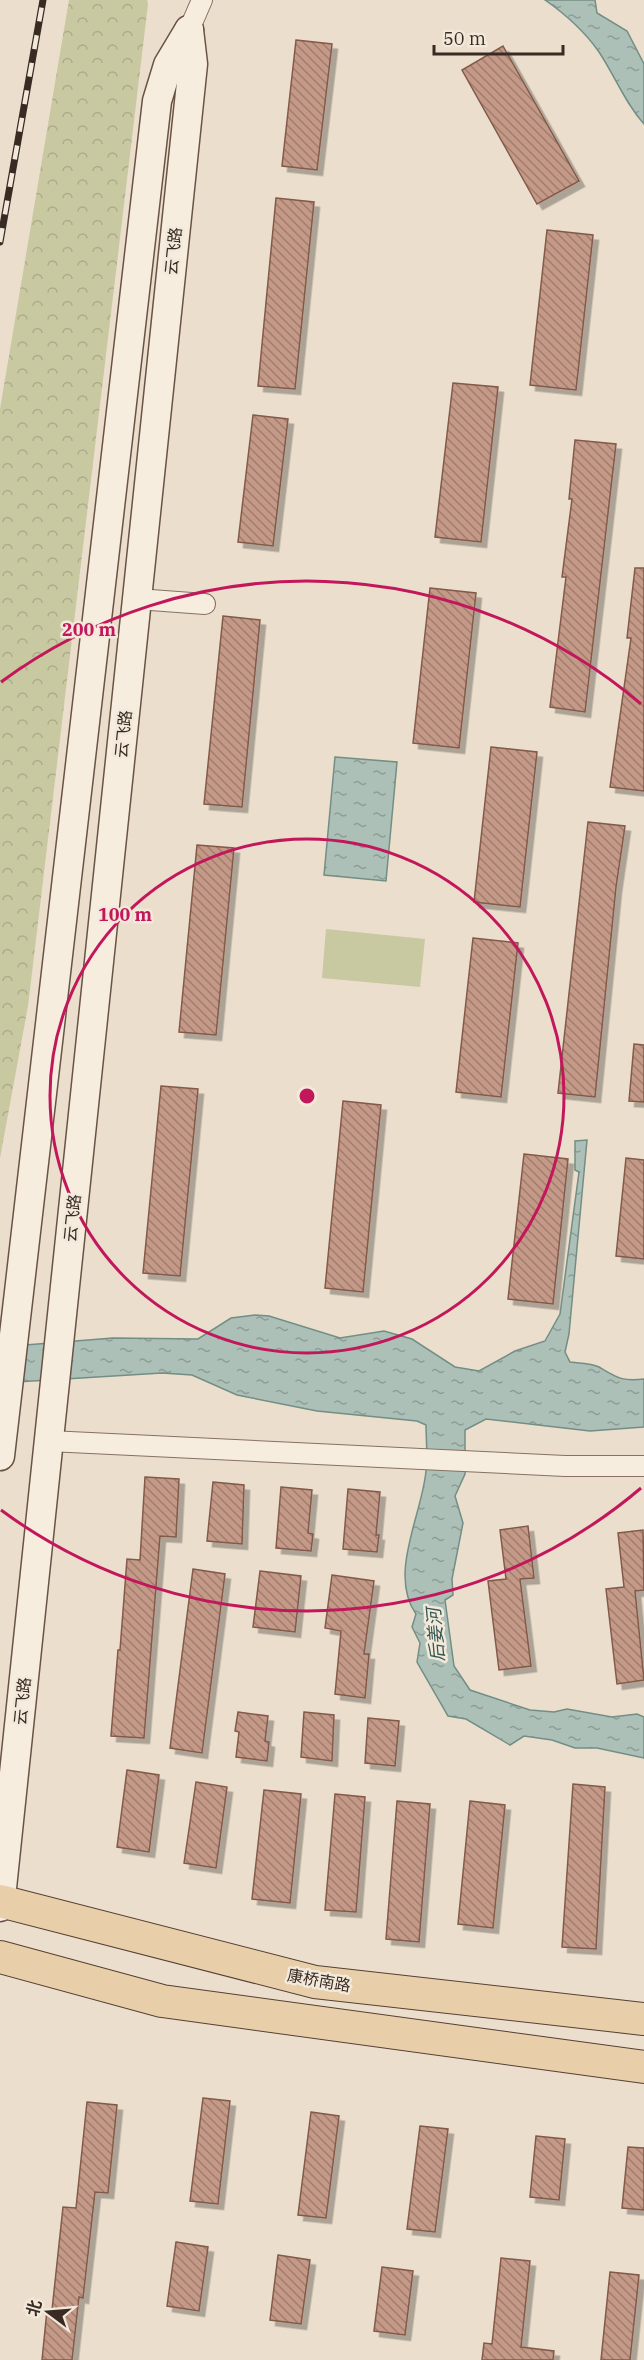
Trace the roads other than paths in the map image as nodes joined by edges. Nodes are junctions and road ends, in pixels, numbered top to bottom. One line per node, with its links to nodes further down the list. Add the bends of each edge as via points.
1 (202, 0): 2 (street)
2 (189, 30): 3 (main road, 云飞路, via 192,64); 6 (main road, 云飞路, via 168,65 157,100)
3 (137, 599): 4 (street); 5 (main road, 云飞路)
4 (205, 604)
5 (50, 1430): 7 (street, via 382,1457); 8 (main road, 云飞路)
6 (0, 1456)
7 (644, 1466)
8 (0, 1901): 9 (main road, 云飞路); 11 (main road, 康桥南路, via 315,1982)
9 (0, 1907)
10 (0, 1957): 12 (main road, via 162,2001)
11 (644, 2019)
12 (644, 2067)

